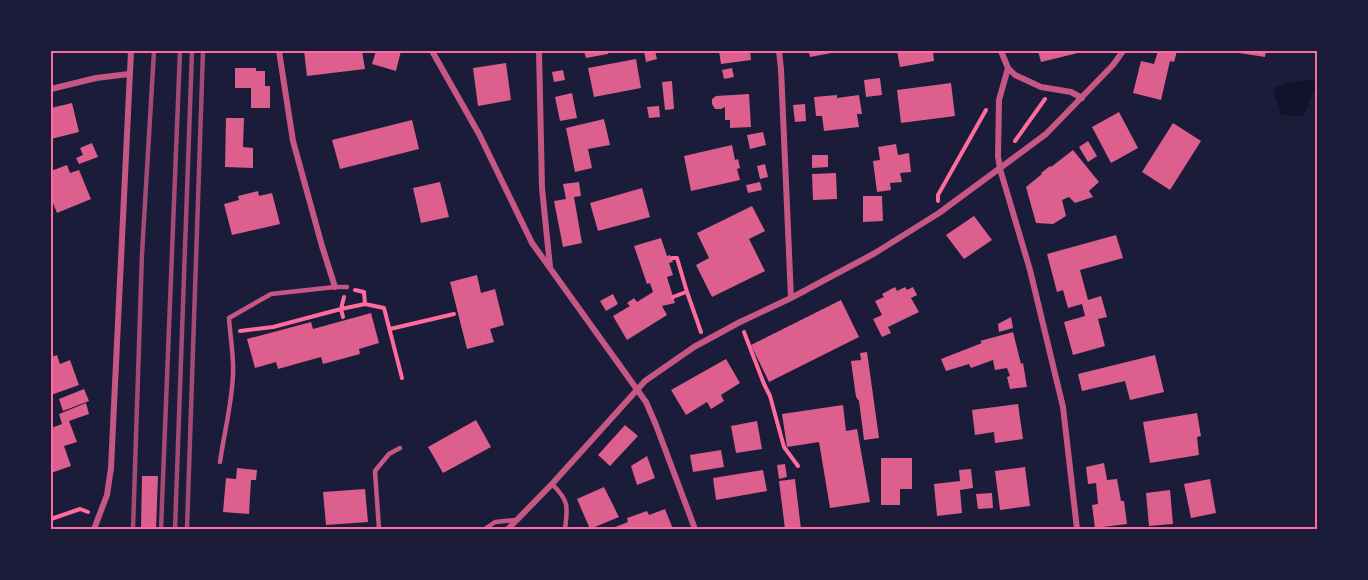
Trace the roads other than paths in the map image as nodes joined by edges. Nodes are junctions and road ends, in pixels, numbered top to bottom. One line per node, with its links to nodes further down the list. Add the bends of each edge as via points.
1 (131, 51): 9 (street)
2 (279, 51): 14 (street, via 293,141)
3 (432, 51): 13 (street, via 479,134 532,243)
4 (779, 51): 16 (street)
5 (1001, 51): 8 (street)
6 (1123, 51): 11 (street)
7 (539, 53): 13 (street, via 542,188)
8 (1008, 68): 11 (street, via 1027,82); 12 (street, via 999,100)
9 (129, 74): 10 (street); 22 (street, via 111,468 107,495)
10 (51, 89)
11 (1082, 98): 12 (street, via 1046,134)
12 (1000, 168): 16 (street, via 875,253); 28 (street, via 1030,270 1063,407)
13 (550, 267): 17 (street)
14 (335, 286): 15 (lane); 19 (lane, via 271,294 229,318 231,405)
15 (346, 287)
16 (791, 298): 17 (street, via 704,341 655,373)
17 (637, 390): 20 (street); 27 (street, via 656,425)
18 (400, 448): 23 (lane, via 389,453 375,471)
19 (220, 462)
20 (552, 484): 21 (street); 26 (lane, via 565,499)
21 (517, 520): 24 (lane, via 495,522); 25 (street)
22 (94, 529)
23 (379, 529)
24 (485, 529)
25 (508, 529)
26 (565, 529)
27 (694, 529)
28 (1077, 529)

